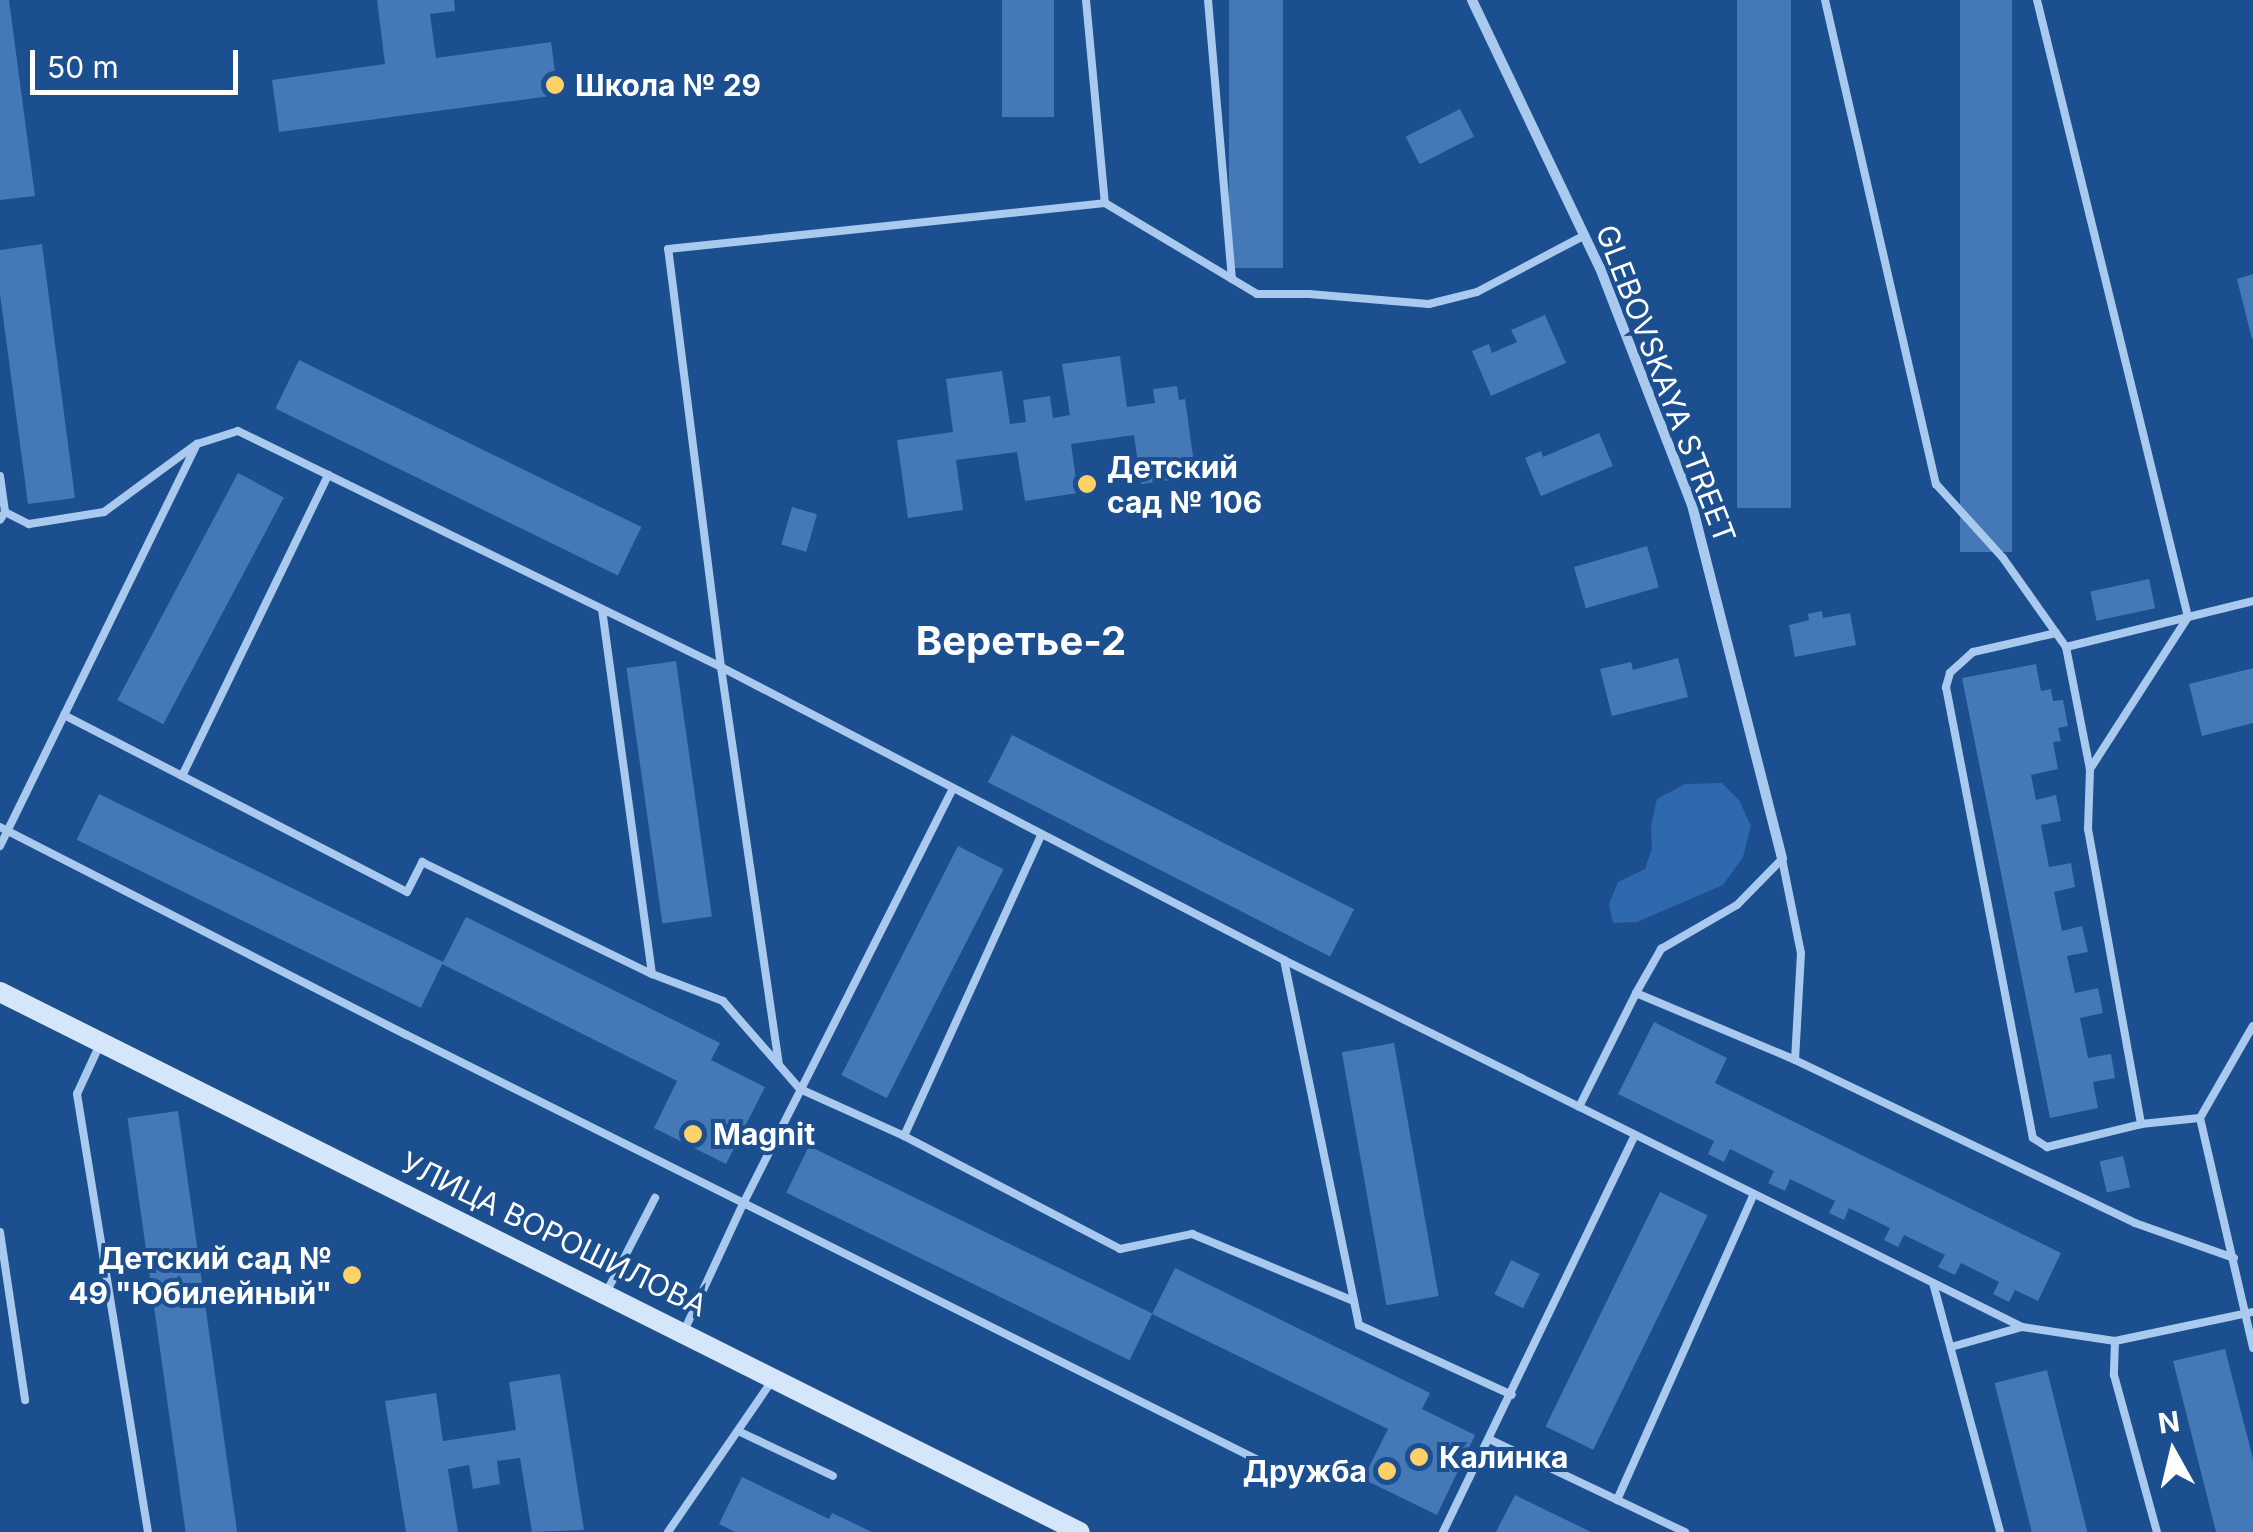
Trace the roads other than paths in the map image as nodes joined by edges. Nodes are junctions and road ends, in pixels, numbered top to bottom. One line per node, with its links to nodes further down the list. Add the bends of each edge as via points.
1 (1086, 0): 6 (lane)
2 (1208, 0): 8 (lane)
3 (1472, 0): 7 (street, GLEBOVSKAYA STREET)
4 (1825, 0): 16 (lane, via 1936,484 2003,558)
5 (2038, 0): 15 (lane)
6 (1105, 203): 8 (lane); 18 (lane, via 668,249)
7 (1584, 235): 8 (lane, via 1453,302 1258,294); 26 (street, GLEBOVSKAYA STREET, via 1692,505)
8 (1232, 279)
9 (198, 444): 10 (lane, via 238,431); 12 (lane, via 104,512 29,524); 19 (lane)
10 (328, 475): 14 (lane); 21 (lane)
11 (0, 476): 12 (lane)
12 (2, 516)
13 (2253, 601): 15 (lane)
14 (602, 608): 18 (lane); 28 (lane)
15 (2188, 617): 17 (lane); 20 (lane)
16 (2056, 634): 17 (lane); 38 (lane, via 1973,652 1950,673 1946,687 2033,1138 2046,1146)
17 (2066, 647): 20 (lane)
18 (721, 666): 22 (lane); 34 (lane)
19 (64, 716): 21 (lane); 23 (lane)
20 (2090, 768): 38 (lane, via 2088,828)
21 (182, 776): 28 (lane, via 407,892 422,862)
22 (952, 791): 24 (lane); 35 (lane)
23 (4, 829): 25 (lane); 43 (lane)
24 (1041, 835): 27 (lane); 40 (lane)
25 (0, 846)
26 (1782, 860): 30 (lane, via 1736,905 1661,949); 33 (lane, via 1801,953)
27 (1284, 960): 36 (lane); 48 (lane)
28 (652, 974): 34 (lane, via 723,1001)
29 (0, 992): 32 (main road, УЛИЦА ВОРОШИЛОВА)
30 (1636, 993): 33 (lane); 36 (lane)
31 (2253, 1026): 37 (lane)
32 (101, 1042): 47 (main road, УЛИЦА ВОРОШИЛОВА); 63 (lane, via 78,1094)
33 (1795, 1060): 45 (lane, via 2135,1223)
34 (779, 1065): 35 (lane)
35 (800, 1089): 40 (lane); 43 (lane)
36 (1579, 1107): 39 (lane)
37 (2200, 1118): 38 (lane); 45 (lane)
38 (2141, 1124)
39 (1634, 1135): 41 (lane); 56 (lane)
40 (904, 1136): 48 (lane, via 1120,1249 1192,1234)
41 (1754, 1194): 46 (lane); 62 (lane)
42 (655, 1198): 47 (lane)
43 (743, 1204): 51 (lane); 60 (lane)
44 (0, 1232): 57 (lane)
45 (2234, 1258): 49 (lane)
46 (1933, 1283): 50 (lane); 53 (lane)
47 (606, 1294): 51 (main road, УЛИЦА ВОРОШИЛОВА)
48 (1354, 1301): 56 (lane, via 1359,1325)
49 (2249, 1313): 52 (lane); 54 (lane)
50 (2022, 1327): 52 (lane); 53 (lane)
51 (684, 1331): 55 (main road, УЛИЦА ВОРОШИЛОВА)
52 (2115, 1341): 69 (lane, via 2114,1375)
53 (1951, 1347): 68 (lane)
54 (2252, 1350)
55 (774, 1379): 58 (lane); 65 (main road, УЛИЦА ВОРОШИЛОВА)
56 (1512, 1395): 59 (lane)
57 (25, 1400)
58 (738, 1431): 61 (lane); 64 (lane)
59 (1491, 1440): 62 (lane); 66 (lane)
60 (1268, 1465)
61 (833, 1476)
62 (1617, 1500): 67 (lane)
63 (148, 1532)
64 (668, 1532)
65 (1080, 1532)
66 (1443, 1532)
67 (1685, 1532)
68 (2000, 1532)
69 (2157, 1532)

